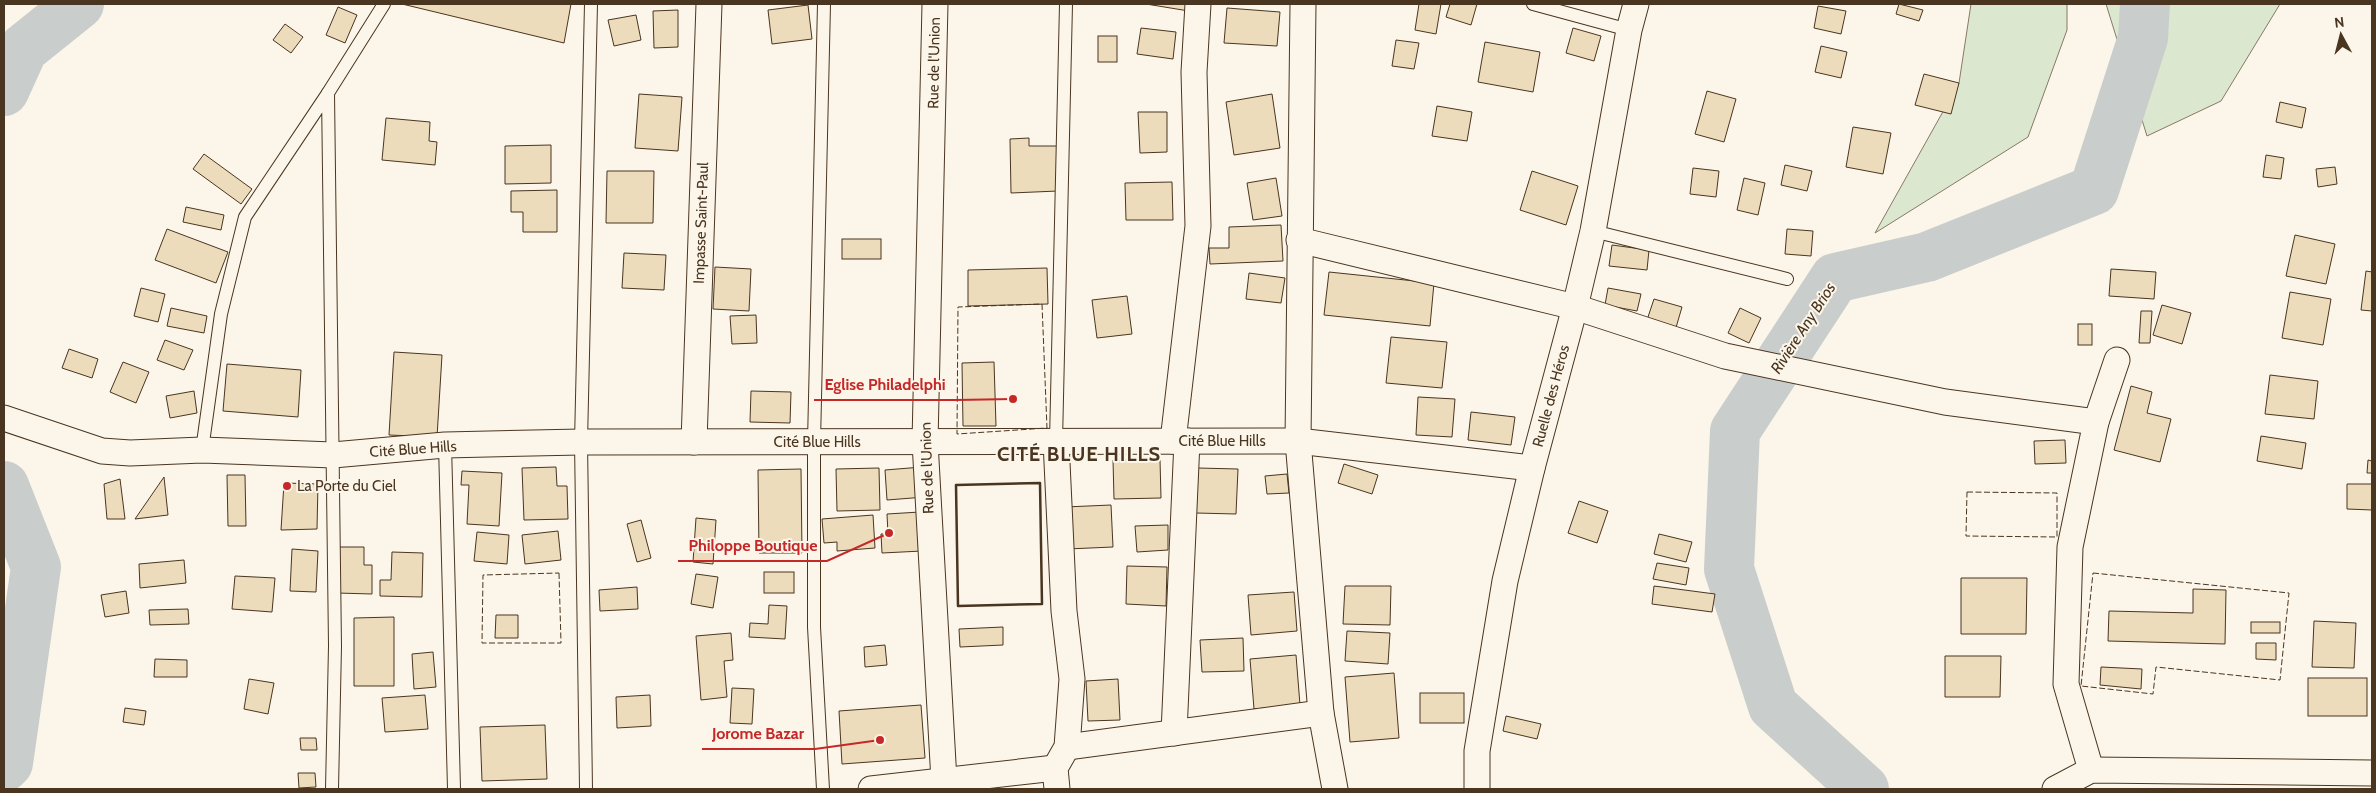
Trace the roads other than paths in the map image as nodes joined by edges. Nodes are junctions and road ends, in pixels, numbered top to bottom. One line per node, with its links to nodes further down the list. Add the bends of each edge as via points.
1 (384, 4): 12 (lane)
2 (591, 4): 22 (lane)
3 (709, 4): 23 (street, Impasse Saint-Paul)
4 (824, 4): 24 (lane)
5 (935, 4): 25 (street, Rue de l'Union)
6 (1066, 4): 26 (lane)
7 (1198, 4): 20 (street, via 1194,72 1198,226)
8 (1303, 4): 14 (street)
9 (1533, 4): 11 (lane)
10 (1636, 4): 11 (street, Ruelle des Héros)
11 (1629, 30): 13 (street, Ruelle des Héros)
12 (328, 93): 28 (lane, via 245,217 221,314); 29 (lane)
13 (1592, 231): 15 (lane); 16 (street, Ruelle des Héros)
14 (1299, 240): 16 (street); 21 (street)
15 (1787, 279)
16 (1575, 307): 19 (street, via 1726,356 1945,402); 30 (street, Ruelle des Héros)
17 (2117, 360): 19 (street)
18 (4, 418): 28 (street, Cité Blue Hills, via 102,451)
19 (2096, 422): 34 (street, via 2070,547 2066,684)
20 (1180, 441): 21 (street, Cité Blue Hills); 26 (street, Cité Blue Hills); 32 (street)
21 (1298, 441): 30 (street, Cité Blue Hills); 31 (street)
22 (580, 442): 23 (street, Cité Blue Hills); 27 (street, Cité Blue Hills); 40 (lane)
23 (694, 442): 24 (street, Cité Blue Hills)
24 (814, 442): 25 (street, Cité Blue Hills); 41 (lane, via 814,627)
25 (925, 442): 26 (street, Cité Blue Hills); 37 (street, Rue de l'Union)
26 (1056, 442): 33 (street, via 1064,611 1072,680)
27 (445, 445): 29 (street, Cité Blue Hills); 39 (lane)
28 (202, 450): 29 (street, Cité Blue Hills)
29 (333, 455): 38 (lane, via 335,646)
30 (1532, 468): 44 (street, Ruelle des Héros, via 1504,581 1478,751)
31 (1322, 713): 32 (street); 43 (street)
32 (1174, 733): 33 (street)
33 (1067, 747): 36 (street)
34 (2091, 770): 35 (street); 45 (street)
35 (2372, 773)
36 (1056, 779): 37 (street)
37 (944, 781): 42 (street)
38 (332, 789)
39 (454, 789)
40 (586, 789)
41 (823, 789)
42 (871, 789)
43 (1335, 789)
44 (1477, 789)
45 (2055, 789)

